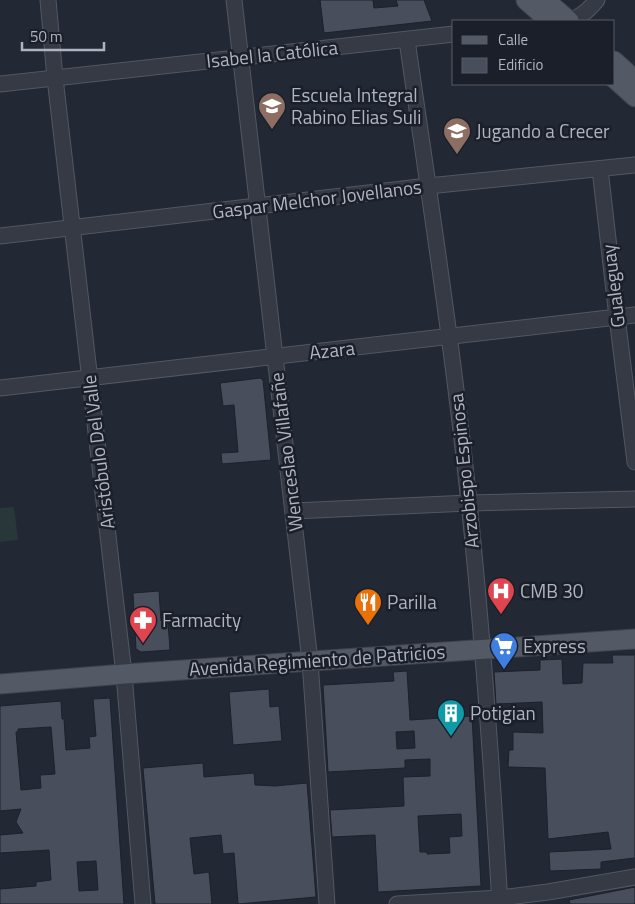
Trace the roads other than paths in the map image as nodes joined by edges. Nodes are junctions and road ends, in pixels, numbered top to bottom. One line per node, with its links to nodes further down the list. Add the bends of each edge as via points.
1 (48, 0): 13 (street, Aristóbulo Del Valle)
2 (234, 0): 11 (street, Wenceslao Villafañe)
3 (526, 0): 6 (main road)
4 (546, 0): 7 (main road)
5 (597, 0): 8 (street, via 586,12)
6 (549, 20)
7 (568, 20)
8 (571, 20)
9 (452, 34): 10 (street, Isabel la Católica)
10 (407, 40): 11 (street, Isabel la Católica); 20 (street, Arzobispo Espinosa)
11 (241, 57): 13 (street, Isabel la Católica); 21 (street, Wenceslao Villafañe)
12 (615, 62): 15 (main road)
13 (55, 78): 16 (street, Isabel la Católica); 22 (street, Aristóbulo Del Valle)
14 (615, 79): 17 (main road)
15 (635, 80)
16 (0, 84)
17 (635, 97)
18 (635, 165): 19 (street, Gaspar Melchor Jovellanos)
19 (600, 169): 20 (street, Gaspar Melchor Jovellanos); 25 (street, Gualeguay)
20 (428, 186): 21 (street, Gaspar Melchor Jovellanos); 26 (street, Arzobispo Espinosa)
21 (257, 206): 22 (street, Gaspar Melchor Jovellanos); 27 (street, Wenceslao Villafañe)
22 (73, 227): 23 (street, Gaspar Melchor Jovellanos); 28 (street, Aristóbulo Del Valle)
23 (0, 236)
24 (635, 316): 25 (street, Azara)
25 (617, 317): 26 (street, Azara); 30 (street, Gualeguay)
26 (449, 337): 27 (street, Azara); 32 (street, Arzobispo Espinosa)
27 (275, 356): 28 (street, Azara); 33 (street, Wenceslao Villafañe)
28 (89, 377): 29 (street, Azara); 37 (street, Aristóbulo Del Valle)
29 (0, 388)
30 (635, 462)
31 (635, 499): 32 (street)
32 (469, 503): 33 (street); 35 (street, Arzobispo Espinosa)
33 (293, 512): 36 (street, Wenceslao Villafañe)
34 (635, 639): 35 (main road, Avenida Regimiento de Patricios)
35 (483, 649): 36 (main road, Avenida Regimiento de Patricios); 40 (street, Arzobispo Espinosa)
36 (310, 660): 37 (main road, Avenida Regimiento de Patricios); 42 (street, Wenceslao Villafañe)
37 (124, 674): 38 (main road, Avenida Regimiento de Patricios); 41 (street, Aristóbulo Del Valle)
38 (0, 684)
39 (635, 876): 40 (street)
40 (500, 901): 43 (street)
41 (144, 904)
42 (326, 904)
43 (397, 904)

